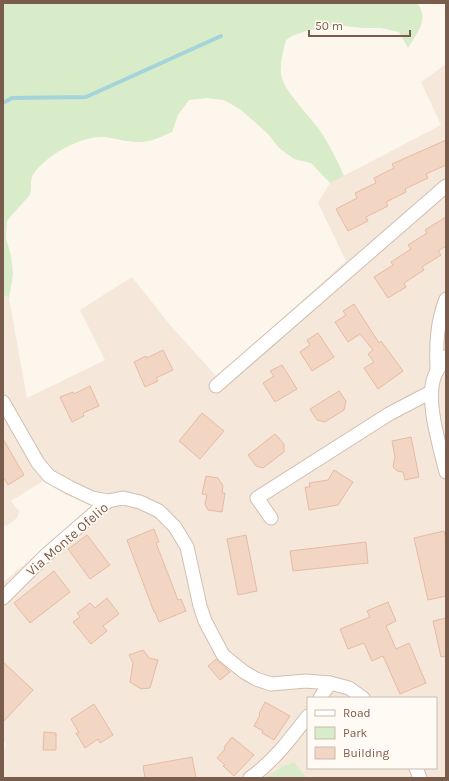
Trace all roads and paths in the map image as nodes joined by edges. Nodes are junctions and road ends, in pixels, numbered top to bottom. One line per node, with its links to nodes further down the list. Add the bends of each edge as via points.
1 (446, 186): 5 (street)
2 (446, 299): 4 (street, via 437,328)
3 (446, 357): 4 (street)
4 (437, 369): 6 (street)
5 (216, 386)
6 (431, 392): 8 (street, via 430,400); 11 (street, via 389,414 257,498)
7 (3, 402): 10 (street, via 38,463 49,476 92,498)
8 (442, 439): 9 (street)
9 (446, 472)
10 (108, 501): 12 (street, Via Monte Ofelio, via 45,556); 13 (street, Via Monte Ofelio, via 123,498 140,502 159,512 175,527 188,547 200,606 223,655 244,672 271,684)
11 (270, 518)
12 (3, 598)
13 (330, 682): 14 (street); 15 (street, Via Monte Ofelio, via 349,688)
14 (321, 697)
15 (362, 697)
16 (307, 717): 17 (street, via 270,761)
17 (250, 778)

